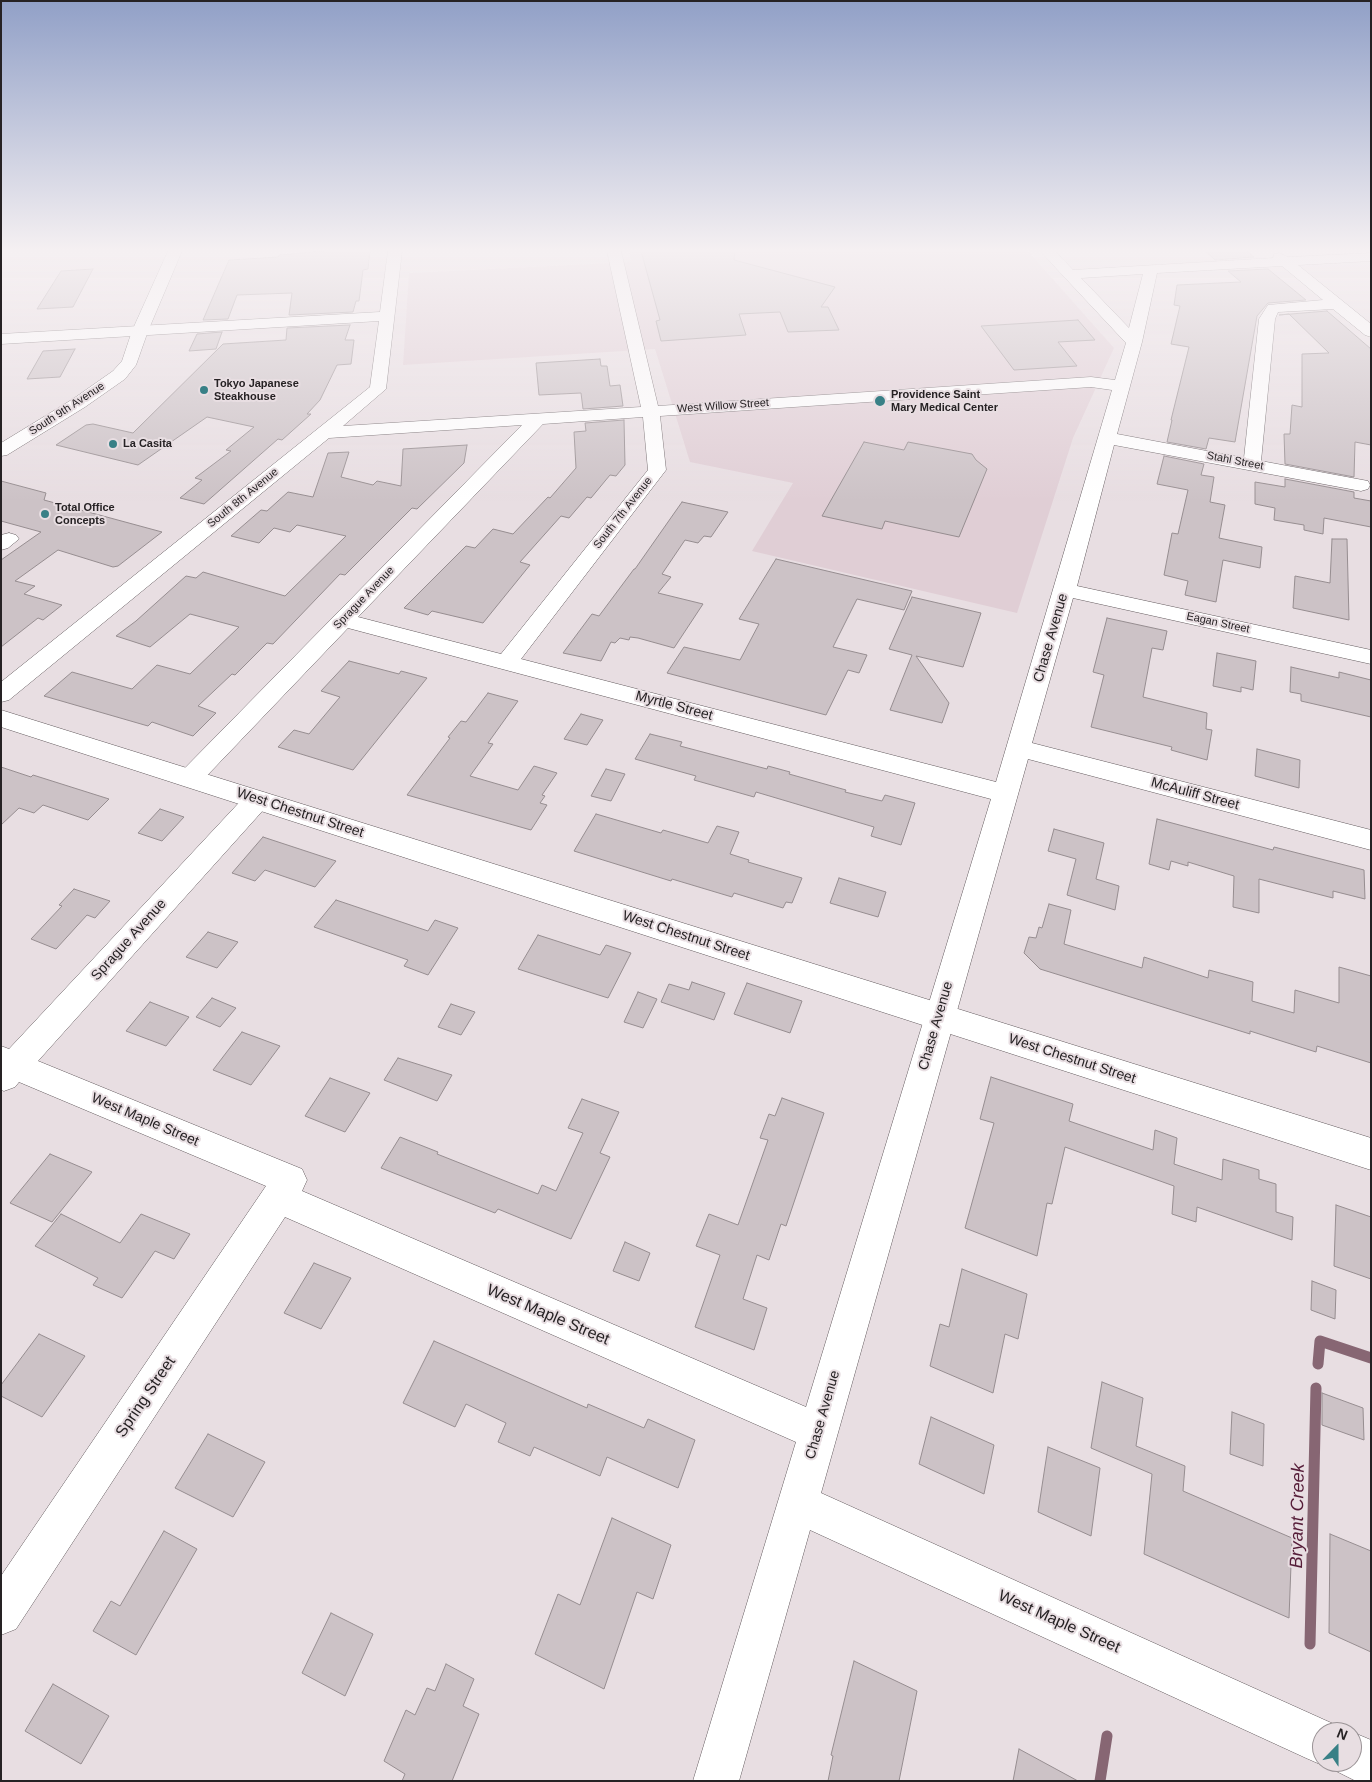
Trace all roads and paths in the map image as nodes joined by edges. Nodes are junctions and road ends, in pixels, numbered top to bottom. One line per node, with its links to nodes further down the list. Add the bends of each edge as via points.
1 (85, 334): 8 (street)
2 (139, 334): 15 (street, South 9th Avenue, via 130,362 119,375)
3 (386, 334): 13 (street, South 8th Avenue, via 378,389)
4 (633, 334): 11 (street, South 7th Avenue)
5 (1127, 334): 9 (street)
6 (1136, 334): 9 (street, Chase Avenue)
7 (1265, 334): 16 (street)
8 (1, 339)
9 (1134, 342): 10 (street, Chase Avenue)
10 (1122, 386): 11 (street, West Willow Street, via 1091,382); 14 (street, Chase Avenue)
11 (650, 411): 12 (street, West Willow Street); 21 (street, South 7th Avenue, via 657,470)
12 (538, 419): 13 (street, West Willow Street); 19 (street, Sprague Avenue)
13 (323, 433): 22 (street, South 8th Avenue)
14 (1108, 438): 16 (street, Stahl Street); 18 (street, Chase Avenue)
15 (1, 451)
16 (1252, 464): 17 (street, Stahl Street)
17 (1361, 484)
18 (1066, 590): 20 (street, Eagan Street); 24 (street, Chase Avenue)
19 (343, 620): 21 (street, Myrtle Street); 25 (street, Sprague Avenue)
20 (1371, 657)
21 (508, 662): 26 (street, Myrtle Street)
22 (1, 694)
23 (1, 718): 25 (street, West Chestnut Street)
24 (1018, 748): 26 (street, Chase Avenue); 28 (street, McAuliff Street)
25 (190, 778): 27 (street, West Chestnut Street)
26 (1005, 794): 29 (street, Chase Avenue)
27 (257, 800): 29 (street, West Chestnut Street); 30 (street, Sprague Avenue)
28 (1371, 840)
29 (939, 1016): 31 (street, West Chestnut Street); 33 (street, Chase Avenue)
30 (6, 1068): 32 (street, West Maple Street)
31 (1371, 1154)
32 (284, 1189): 33 (street, West Maple Street); 35 (street, Spring Street)
33 (818, 1432): 34 (street, Chase Avenue)
34 (797, 1503): 36 (street, West Maple Street); 37 (street, Chase Avenue)
35 (1, 1614)
36 (1312, 1737)
37 (716, 1781)

